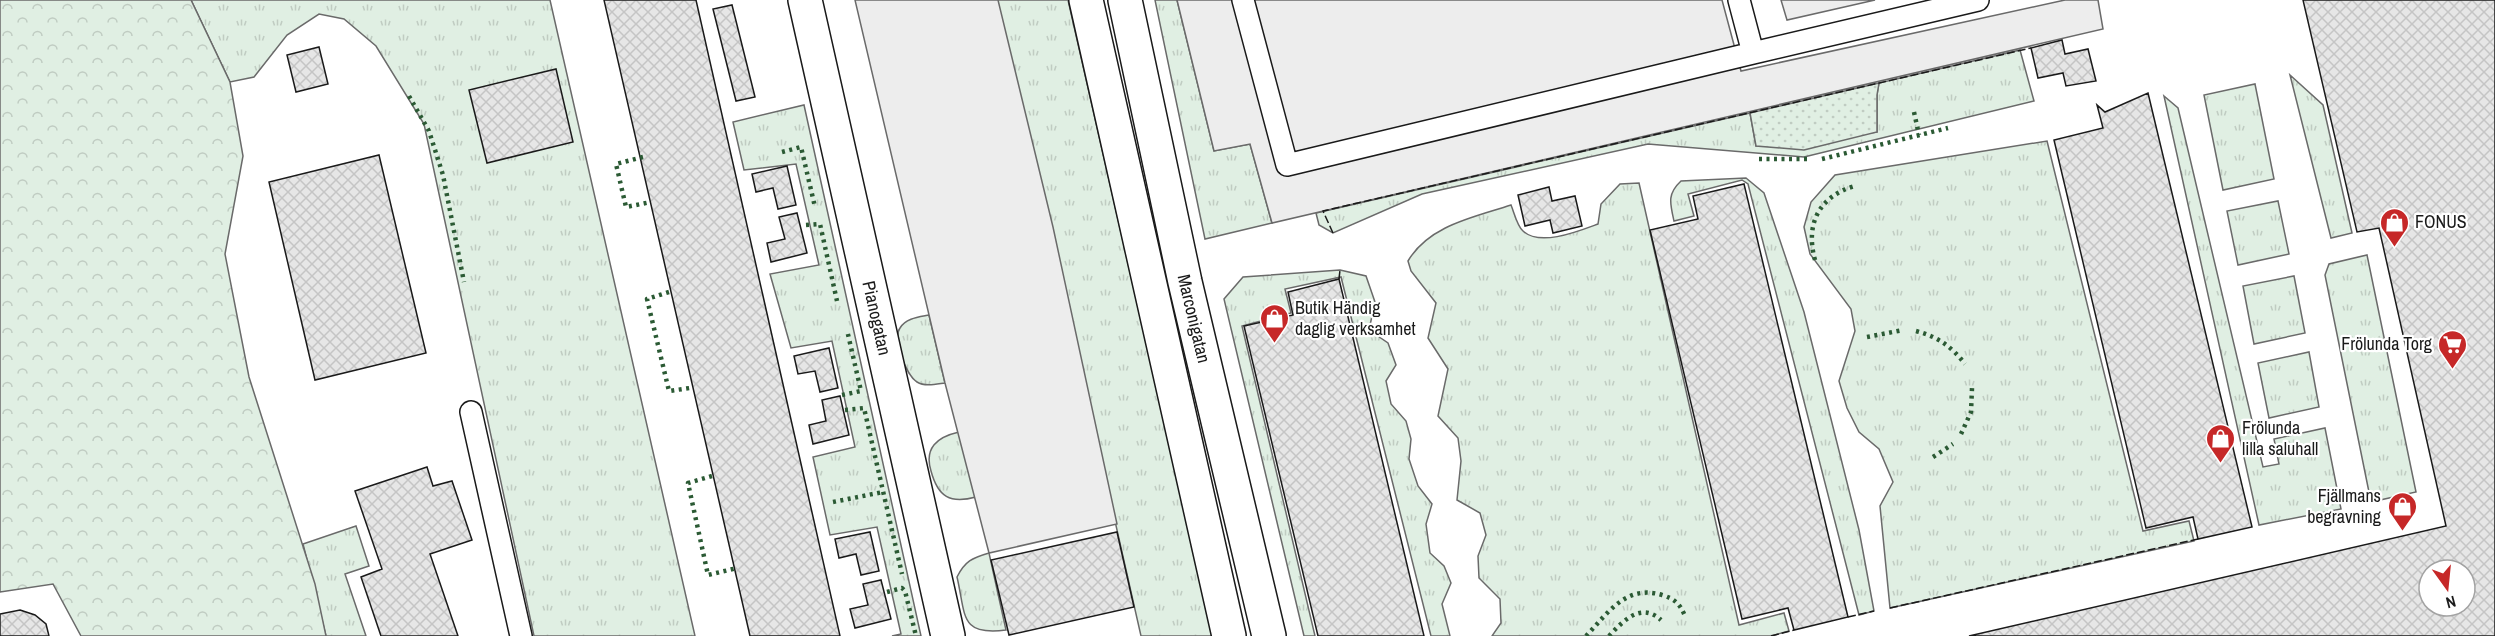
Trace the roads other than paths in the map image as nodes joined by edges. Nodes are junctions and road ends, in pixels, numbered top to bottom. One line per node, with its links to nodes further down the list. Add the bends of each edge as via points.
1 (805, 0): 10 (street, Pianogatan)
2 (1086, 0): 11 (street, Marconigatan)
3 (1125, 0): 12 (street, Marconigatan, via 1185,282)
4 (1243, 0): 7 (lane, via 1287,165)
5 (1739, 0): 7 (lane)
6 (1978, 0): 7 (lane)
7 (1753, 53)
8 (471, 412): 9 (lane)
9 (521, 636)
10 (948, 636)
11 (1229, 636)
12 (1269, 636)

